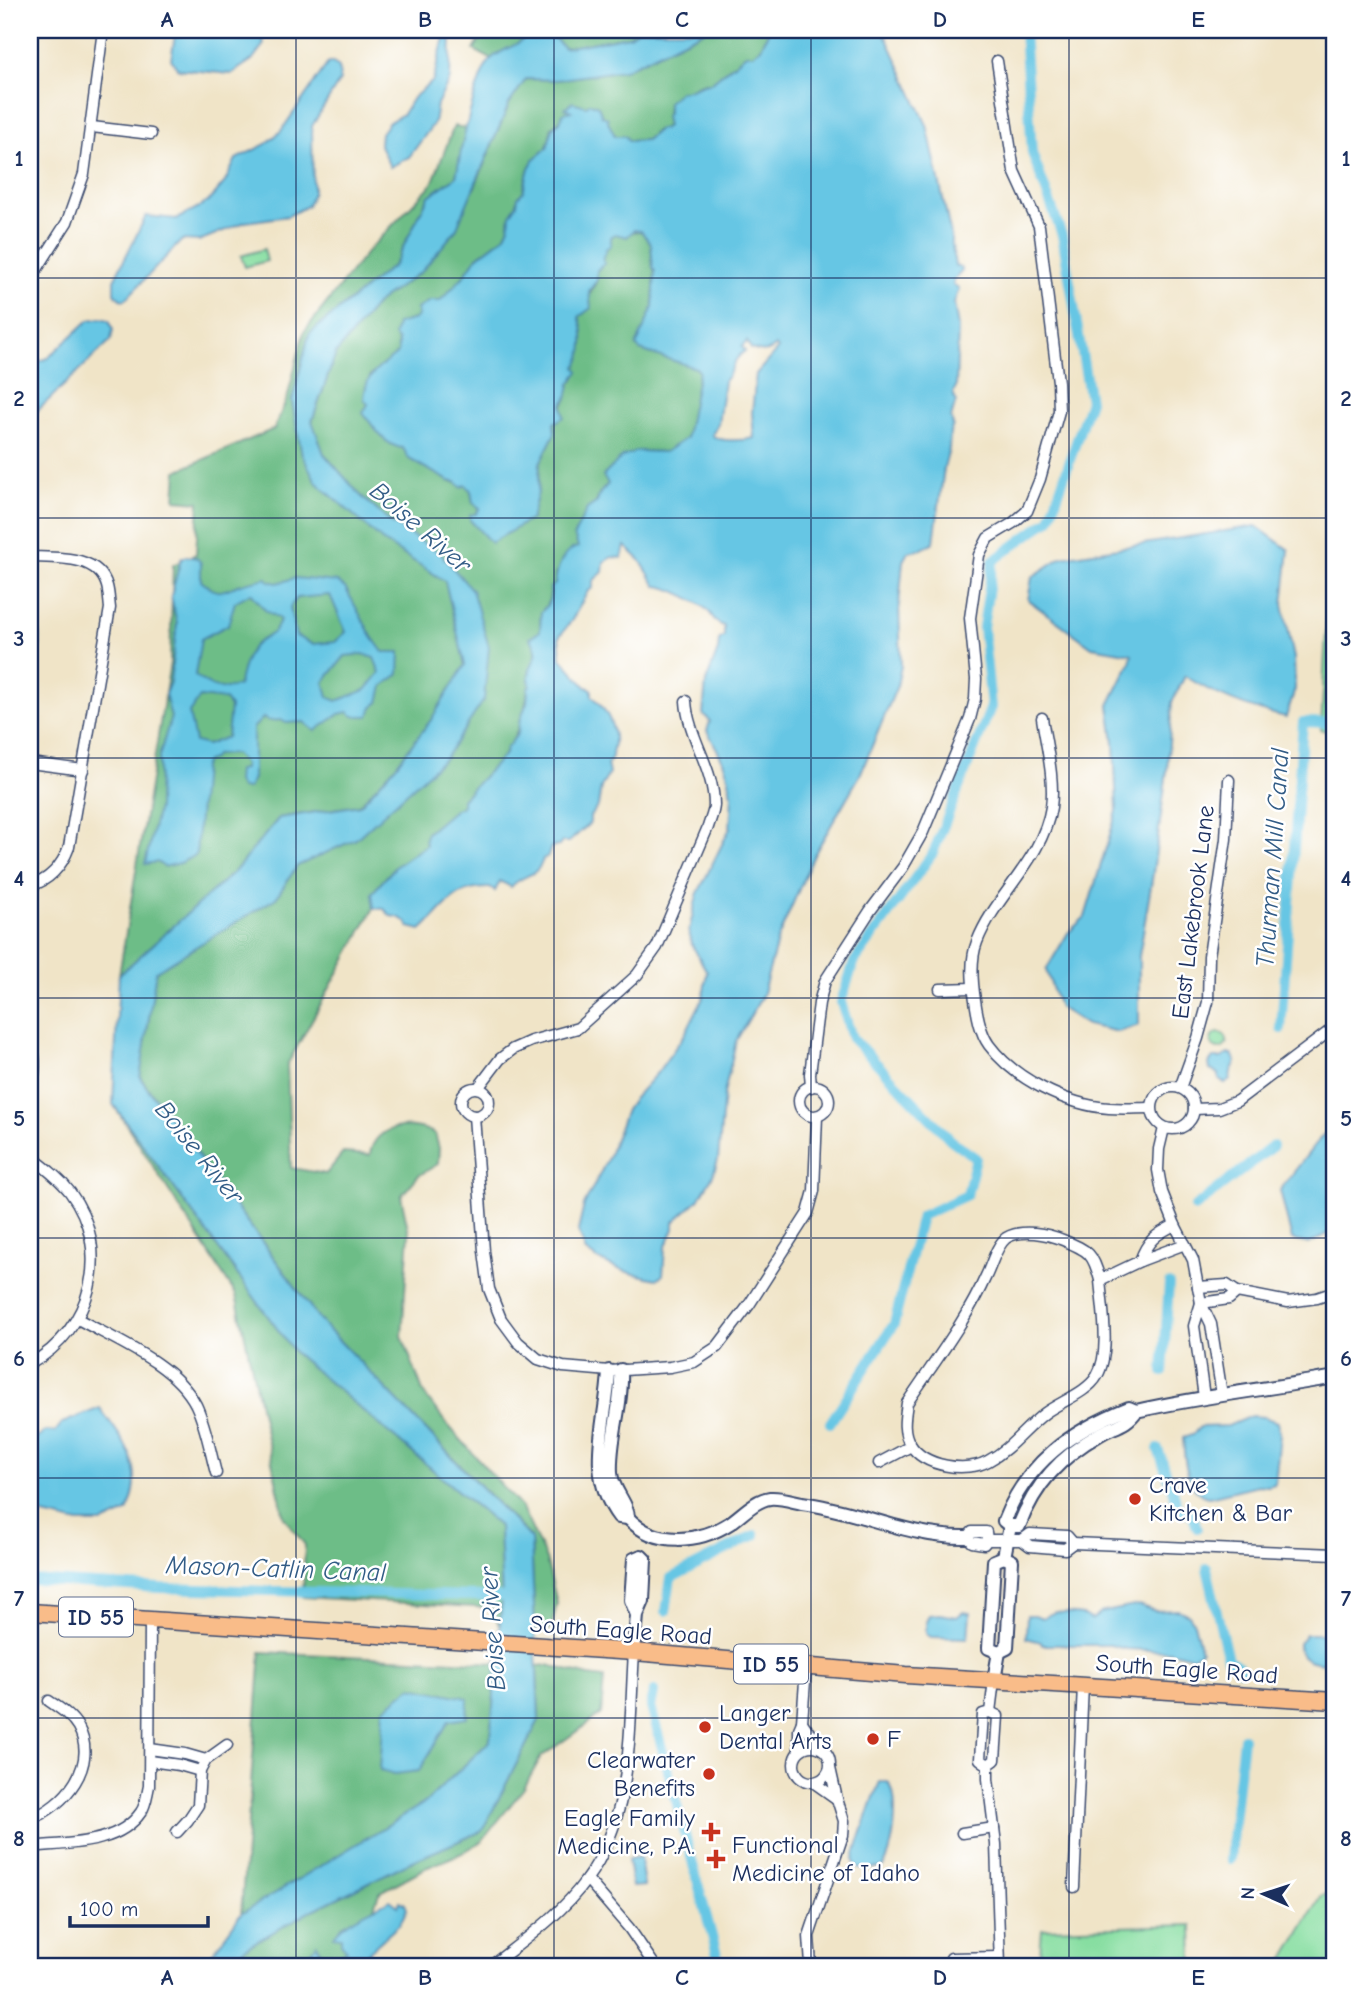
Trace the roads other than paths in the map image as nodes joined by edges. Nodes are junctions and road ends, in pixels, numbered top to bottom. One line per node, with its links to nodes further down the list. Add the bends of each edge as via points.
1 (103, 30): 3 (street)
2 (997, 61): 17 (street, via 1014,171 1039,226 1059,411 1027,511 988,538 979,555 970,618 976,679 970,719 923,832 825,981)
3 (92, 127): 4 (street); 5 (street, via 77,198 55,244)
4 (151, 134)
5 (30, 280)
6 (30, 556): 10 (street, via 73,559 99,572 107,584 110,608)
7 (686, 701): 18 (street, via 691,731 712,785 714,807 657,947 637,975 578,1028 513,1049)
8 (1042, 718): 13 (street, via 1051,807 1044,832 976,943)
9 (30, 763): 10 (street)
10 (83, 770): 12 (street, via 64,860 54,873)
11 (1229, 780): 19 (street, East Lakebrook Lane, via 1208,1002)
12 (30, 886)
13 (973, 988): 14 (street); 21 (street, via 976,1014 988,1044 1027,1079 1078,1102 1107,1108)
14 (940, 989)
15 (1335, 1027): 22 (street, via 1237,1101 1219,1108)
16 (30, 1043): 20 (street, via 35,1057)
17 (811, 1087): 24 (street, via 800,1096 801,1106 807,1114); 24 (street, via 820,1087 829,1098 828,1107)
18 (478, 1088): 23 (street, via 490,1102 485,1113); 23 (street, via 469,1089 461,1100 463,1109)
19 (1180, 1088): 21 (street, via 1161,1090); 22 (street, via 1191,1096)
20 (30, 1094)
21 (1151, 1108): 25 (street)
22 (1194, 1109): 25 (street, via 1184,1126)
23 (474, 1116): 38 (street, via 489,1289 501,1319 538,1359 562,1367)
24 (817, 1116): 38 (street, via 814,1191 808,1213 717,1347 694,1362)
25 (1164, 1128): 28 (street, via 1158,1170)
26 (30, 1149): 27 (street)
27 (32, 1159): 36 (street, via 71,1193 90,1236 93,1269)
28 (1175, 1225): 29 (street); 30 (street, via 1156,1233)
29 (1185, 1244): 30 (street); 32 (street)
30 (1140, 1261): 31 (street)
31 (1101, 1280): 42 (street, via 1104,1343 1097,1377 984,1463 956,1467 938,1463); 42 (street, via 1095,1260 1082,1248 1057,1237 1020,1233 1008,1237 1000,1244 975,1301 907,1402 904,1419)
32 (1198, 1287): 33 (street, via 1227,1285); 35 (street)
33 (1237, 1292): 34 (street, via 1288,1303); 35 (street, via 1229,1299)
34 (1335, 1292)
35 (1201, 1303): 40 (street, via 1211,1324); 41 (street, via 1194,1326)
36 (78, 1319): 37 (street, via 55,1347); 44 (street, via 181,1383 200,1416)
37 (30, 1364)
38 (615, 1370): 45 (street, via 608,1394 600,1479 608,1503 619,1517 628,1518)
39 (1335, 1377): 40 (street)
40 (1222, 1395): 41 (street)
41 (1204, 1397): 47 (street, via 1136,1411 1129,1408 1096,1421 1063,1442 1032,1470 1013,1498 1004,1521 1010,1526)
42 (911, 1446): 43 (street)
43 (879, 1463)
44 (216, 1473)
45 (649, 1534): 46 (street, via 690,1539 712,1534 769,1498 831,1507 948,1537); 51 (street, via 641,1556 645,1560 643,1601)
46 (968, 1537): 47 (street, via 984,1544 987,1540)
47 (1006, 1541): 48 (street, via 1065,1549 1073,1542); 53 (street, via 1004,1557 993,1561 989,1648 999,1652)
48 (1335, 1554)
49 (30, 1612): 50 (highway, South Eagle Road / ID 55)
50 (150, 1620): 51 (highway, South Eagle Road / ID 55); 61 (street)
51 (634, 1652): 52 (highway, South Eagle Road / ID 55); 75 (street, via 625,1780 610,1833)
52 (806, 1668): 53 (highway, South Eagle Road / ID 55); 58 (street)
53 (994, 1680): 54 (highway, South Eagle Road / ID 55); 57 (street)
54 (1083, 1685): 56 (highway, South Eagle Road / ID 55); 76 (street)
55 (49, 1701): 70 (street, via 78,1727 83,1761 69,1793)
56 (1335, 1702)
57 (990, 1712): 65 (street, via 998,1716 995,1760); 65 (street, via 983,1714 980,1759)
58 (802, 1722): 60 (street); 62 (street)
59 (227, 1745): 63 (street)
60 (819, 1747): 62 (street); 66 (street, via 828,1755)
61 (150, 1749): 63 (street); 64 (street)
62 (799, 1751): 68 (street, via 795,1770 800,1778)
63 (206, 1760): 67 (street)
64 (150, 1761): 67 (street); 74 (street, via 142,1810 129,1825 101,1838)
65 (988, 1765): 71 (street)
66 (830, 1768): 68 (street); 69 (street)
67 (200, 1771): 72 (street, via 198,1805)
68 (813, 1782): 69 (street)
69 (837, 1799): 81 (street, via 843,1835 811,1928)
70 (30, 1819)
71 (994, 1829): 73 (street); 78 (street)
72 (177, 1832)
73 (962, 1833)
74 (30, 1847)
75 (587, 1879): 79 (street, via 548,1921); 80 (street)
76 (1074, 1887)
77 (951, 1958): 78 (street)
78 (1000, 1961)
79 (491, 1966)
80 (655, 1966)
81 (811, 1966)

